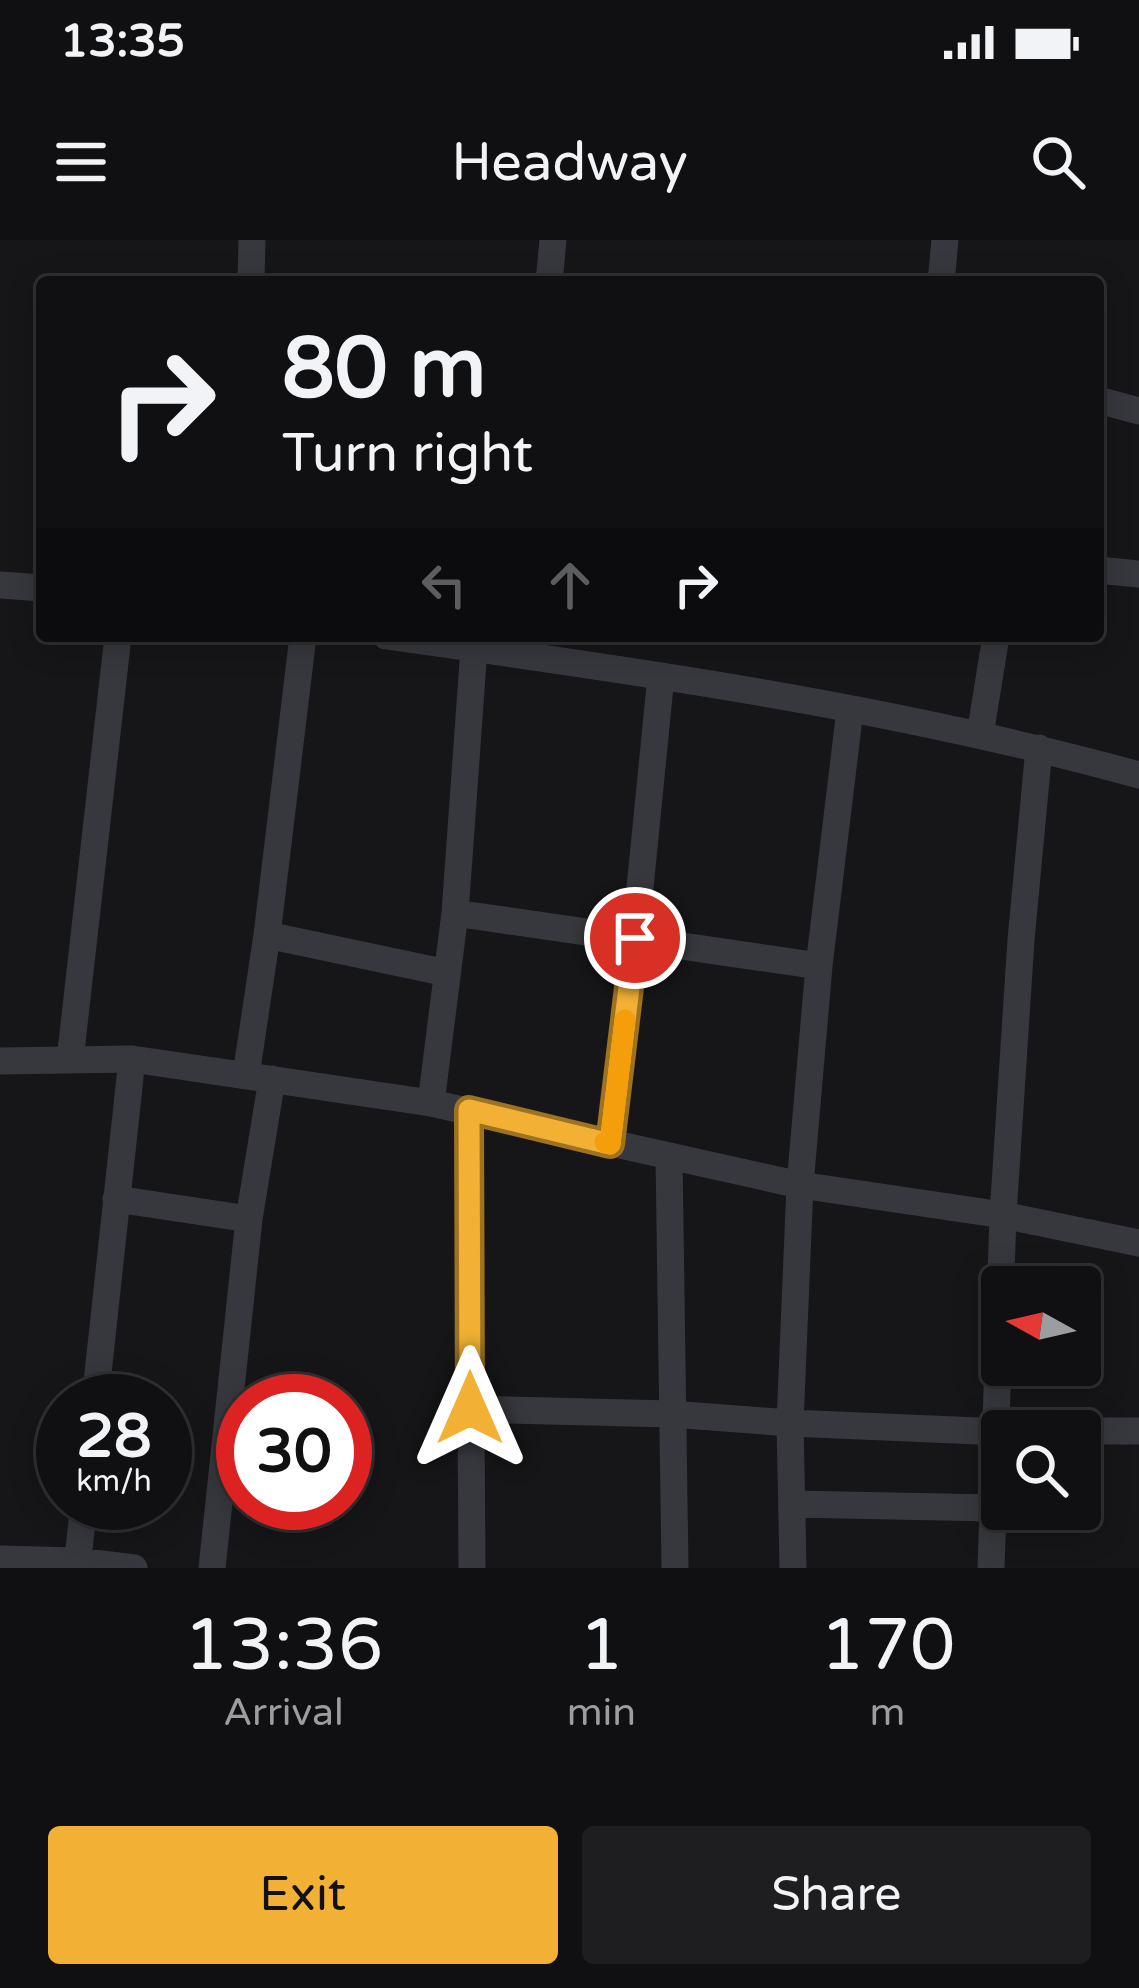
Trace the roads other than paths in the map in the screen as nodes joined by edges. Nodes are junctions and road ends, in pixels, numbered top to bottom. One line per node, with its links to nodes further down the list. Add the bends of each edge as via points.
1 (252, 240): 4 (street)
2 (553, 240): 5 (street)
3 (945, 240): 6 (street)
4 (251, 276)
5 (550, 276)
6 (942, 276)
7 (1104, 402): 8 (street)
8 (1139, 411)
9 (1104, 571): 10 (street)
10 (1139, 574)
11 (0, 585): 12 (street)
12 (36, 588)
13 (117, 642): 29 (street)
14 (302, 642): 24 (street)
15 (430, 642): 17 (street)
16 (995, 642): 20 (street)
17 (474, 648): 18 (street); 23 (street)
18 (661, 676): 19 (street); 25 (street)
19 (850, 710): 20 (street); 26 (street)
20 (980, 735): 21 (street)
21 (1039, 748): 22 (street); 38 (street)
22 (1139, 775)
23 (455, 913): 25 (street); 27 (street)
24 (267, 935): 27 (street); 31 (street)
25 (635, 938): 26 (street); 34 (street)
26 (819, 966): 36 (street)
27 (447, 974): 32 (street)
28 (132, 1059): 29 (street); 31 (street); 37 (street)
29 (70, 1060): 30 (street)
30 (0, 1061)
31 (259, 1077): 32 (street); 39 (street)
32 (431, 1102): 33 (street)
33 (469, 1110): 34 (street); 42 (street)
34 (610, 1144): 35 (street)
35 (669, 1157): 36 (street); 44 (street)
36 (800, 1185): 38 (street); 45 (street)
37 (116, 1199): 39 (street); 41 (street)
38 (1003, 1215): 40 (street); 43 (street)
39 (249, 1220): 56 (street)
40 (1139, 1243)
41 (97, 1374)
42 (470, 1408): 44 (street); 57 (street)
43 (999, 1410)
44 (671, 1414): 45 (street); 58 (street)
45 (790, 1423): 46 (street); 49 (street)
46 (981, 1431)
47 (1101, 1431): 48 (street)
48 (1139, 1431)
49 (793, 1504): 50 (street); 59 (street)
50 (981, 1508)
51 (81, 1530): 54 (street)
52 (992, 1530): 60 (street)
53 (0, 1559): 54 (street)
54 (78, 1564): 55 (street)
55 (134, 1568)
56 (212, 1568)
57 (472, 1568)
58 (675, 1568)
59 (793, 1568)
60 (991, 1568)

